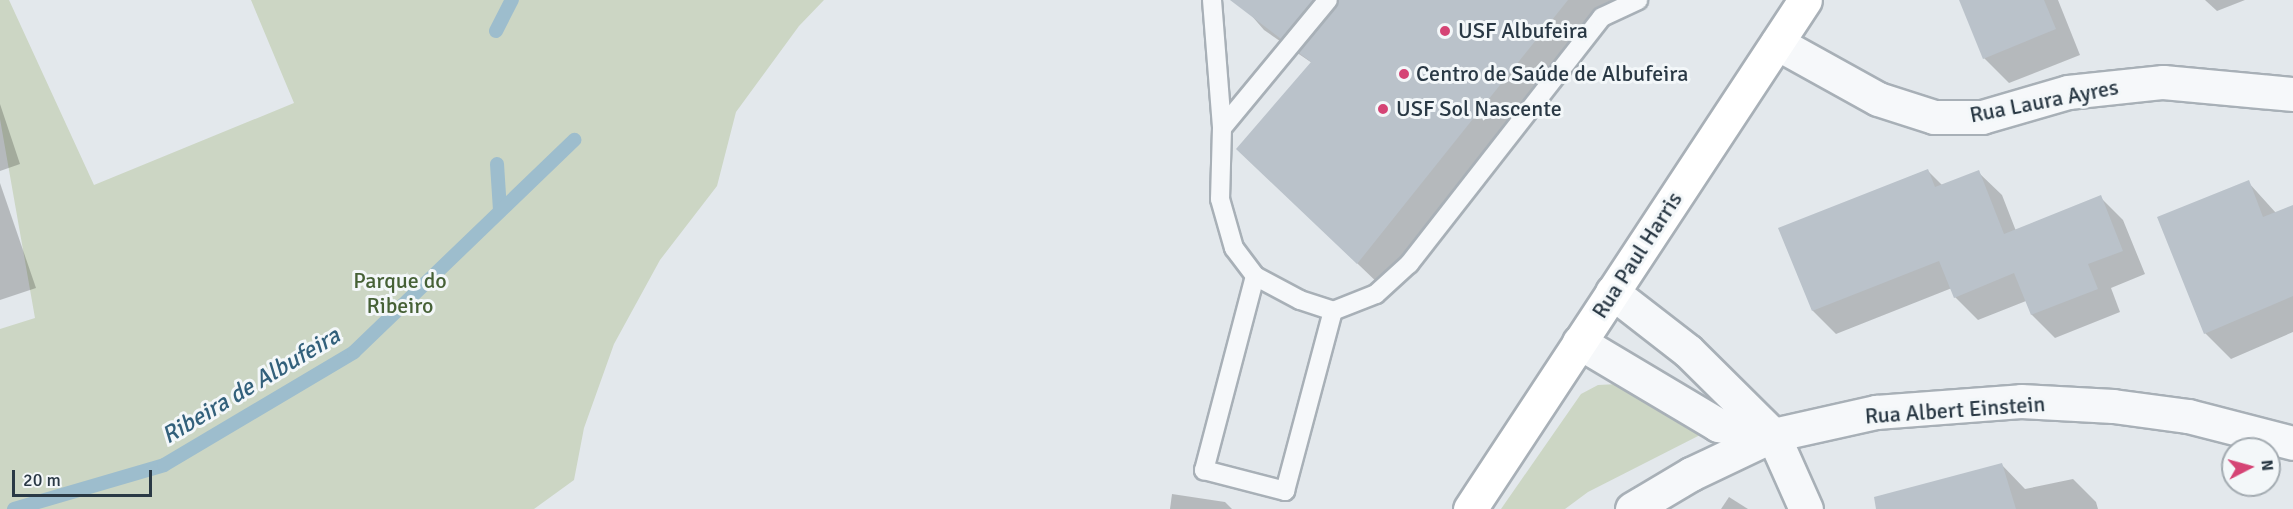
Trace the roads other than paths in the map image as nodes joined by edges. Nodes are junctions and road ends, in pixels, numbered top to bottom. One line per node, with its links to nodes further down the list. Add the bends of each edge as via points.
1 (1212, 0): 7 (lane)
2 (1328, 0): 7 (lane)
3 (1638, 0): 10 (lane, via 1602,17 1409,264 1376,294)
4 (1805, 0): 5 (street, Rua Paul Harris)
5 (1776, 43): 6 (street, Rua Laura Ayres, via 1878,99 1934,117 1982,117 2068,92 2163,82); 9 (street, Rua Paul Harris)
6 (2293, 94)
7 (1222, 128): 8 (lane, via 1220,199 1234,248)
8 (1255, 276): 10 (lane, via 1300,300); 10 (lane, via 1204,470 1285,491)
9 (1612, 292): 11 (street, Rua Paul Harris); 12 (street, via 1688,351)
10 (1333, 311)
11 (1580, 342): 12 (street, via 1718,425); 14 (street, Rua Paul Harris)
12 (1773, 435): 13 (street, Rua Albert Einstein, via 1876,412 2021,401 2188,416); 15 (street, Rua Albert Einstein, via 1691,474); 16 (street)
13 (2293, 443)
14 (1470, 509)
15 (1632, 509)
16 (1806, 509)

